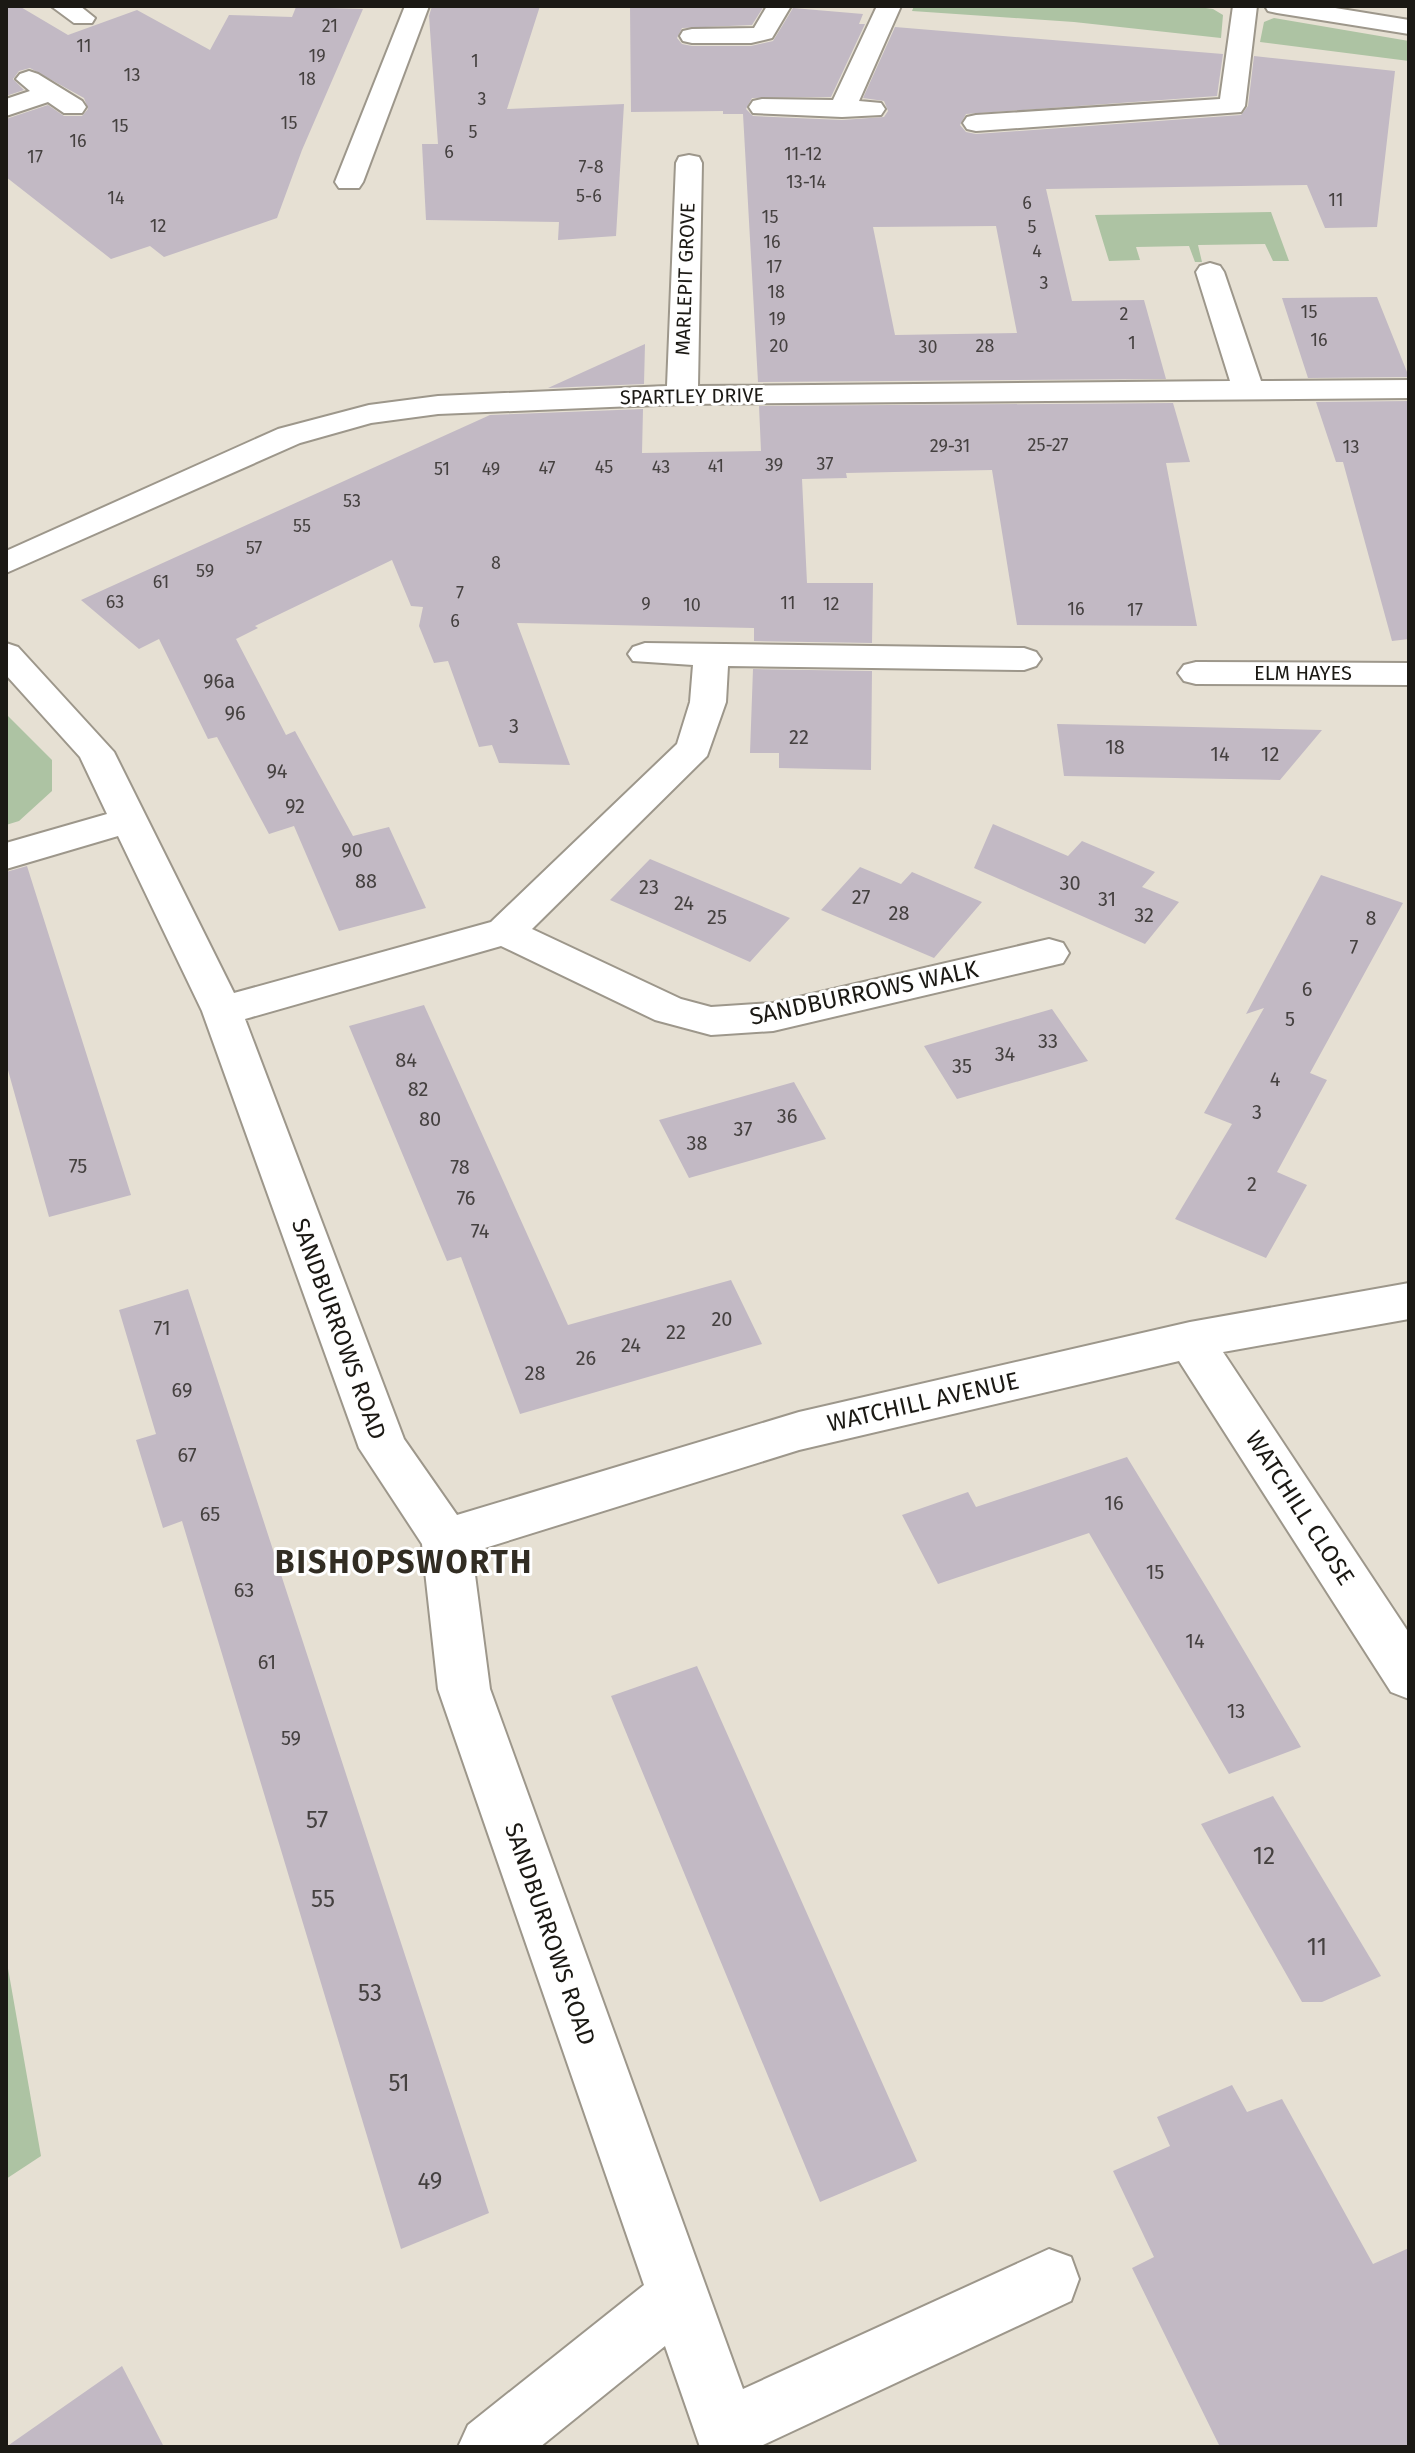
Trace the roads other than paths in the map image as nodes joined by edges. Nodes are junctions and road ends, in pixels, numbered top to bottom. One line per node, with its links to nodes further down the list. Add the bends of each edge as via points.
1 (417, 6): 15 (street)
2 (779, 6): 7 (street, via 763,33)
3 (889, 6): 11 (street)
4 (1245, 6): 13 (street, via 1232,106)
5 (1277, 6): 6 (street)
6 (1409, 27)
7 (692, 36)
8 (73, 107): 10 (street, via 40,86)
9 (762, 107): 11 (street)
10 (6, 108)
11 (842, 109): 12 (street)
12 (875, 109)
13 (976, 123)
14 (689, 163): 19 (street, MARLEPIT GROVE)
15 (349, 182)
16 (1210, 272): 17 (street)
17 (1248, 389): 18 (street, SPARTLEY DRIVE); 19 (street, SPARTLEY DRIVE)
18 (1409, 389)
19 (682, 395): 20 (street, SPARTLEY DRIVE, via 438,405 369,414 289,436)
20 (6, 563)
21 (6, 654): 27 (street, SANDBURROWS ROAD, via 96,752)
22 (645, 654): 23 (street)
23 (711, 655): 24 (street); 29 (street, via 708,702 694,748)
24 (1024, 659)
25 (1196, 673): 26 (street, ELM HAYES)
26 (1409, 674)
27 (128, 820): 28 (street); 31 (street, SANDBURROWS ROAD)
28 (6, 856)
29 (505, 932): 30 (street, SANDBURROWS WALK, via 669,1010 711,1021 773,1017); 31 (street)
30 (1049, 953)
31 (222, 1011): 34 (street, SANDBURROWS ROAD, via 383,1448)
32 (1409, 1301): 33 (street, WATCHILL AVENUE)
33 (1190, 1340): 34 (street, WATCHILL AVENUE, via 799,1431); 35 (street, WATCHILL CLOSE)
34 (446, 1539): 37 (street, SANDBURROWS ROAD, via 464,1689)
35 (1409, 1676)
36 (1049, 2279): 38 (street)
37 (678, 2297): 38 (street, SANDBURROWS ROAD); 39 (street)
38 (729, 2438)
39 (490, 2447)

